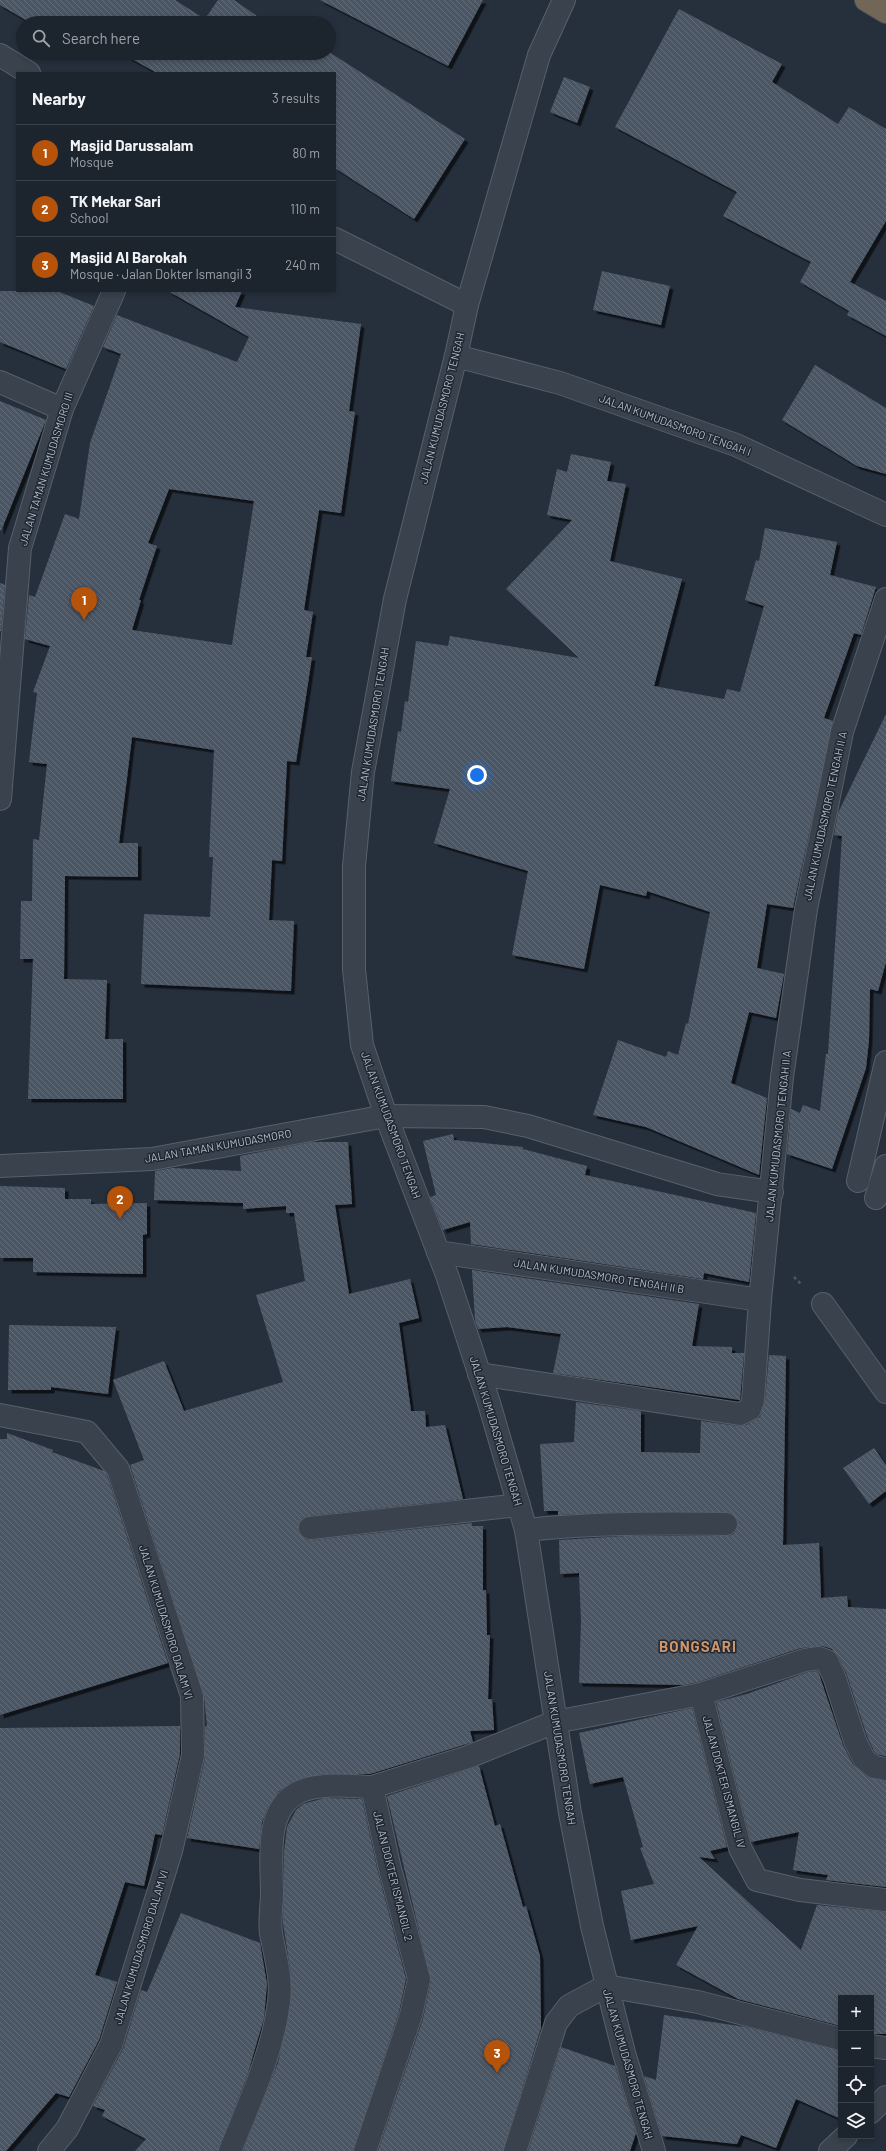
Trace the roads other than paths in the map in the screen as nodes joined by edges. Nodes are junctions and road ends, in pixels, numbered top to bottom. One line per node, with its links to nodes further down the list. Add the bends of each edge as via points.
1 (564, 0): 8 (street, JALAN KUMUDASMORO TENGAH, via 539,55)
2 (866, 0): 3 (highway)
3 (886, 12)
4 (0, 56): 5 (street)
5 (28, 72)
6 (336, 239): 8 (street)
7 (114, 292): 11 (street, JALAN TAMAN KUMUDASMORO III)
8 (467, 304): 9 (street, JALAN KUMUDASMORO TENGAH)
9 (456, 356): 12 (street, JALAN KUMUDASMORO TENGAH I, via 560,383 736,445); 16 (street, JALAN KUMUDASMORO TENGAH, via 395,599 363,772 355,858 354,969 362,1045)
10 (0, 382): 11 (street)
11 (62, 410): 14 (street, JALAN TAMAN KUMUDASMORO III, via 20,548)
12 (886, 515)
13 (886, 599): 20 (street, JALAN KUMUDASMORO TENGAH II A, via 842,732 806,909 782,1077)
14 (0, 799)
15 (886, 1062): 19 (street)
16 (386, 1116): 17 (street, JALAN TAMAN KUMUDASMORO, via 152,1158); 20 (street, JALAN TAMAN KUMUDASMORO, via 484,1117 528,1126 717,1184); 22 (street, JALAN KUMUDASMORO TENGAH)
17 (0, 1166)
18 (886, 1166): 21 (street)
19 (858, 1181)
20 (772, 1192): 23 (street, JALAN KUMUDASMORO TENGAH II A)
21 (876, 1198)
22 (438, 1252): 23 (street, JALAN KUMUDASMORO TENGAH II B); 25 (street, JALAN KUMUDASMORO TENGAH)
23 (760, 1300): 25 (street, JALAN KUMUDASMORO TENGAH II A, via 753,1400 750,1409 740,1414)
24 (823, 1304): 26 (street)
25 (479, 1374): 28 (street, JALAN KUMUDASMORO TENGAH)
26 (886, 1392)
27 (0, 1415): 44 (street, JALAN KUMUDASMORO DALAM VI, via 87,1432 118,1469 192,1696 193,1754 172,1851 111,2044 67,2129)
28 (519, 1505): 30 (street); 31 (street, JALAN KUMUDASMORO TENGAH)
29 (726, 1524): 31 (street, via 644,1523)
30 (310, 1528)
31 (526, 1530): 33 (street, JALAN KUMUDASMORO TENGAH)
32 (701, 1694): 33 (street); 34 (street, via 805,1660 819,1658 827,1661 855,1741 864,1759 874,1767); 36 (street, JALAN DOKTER ISMANGIL IV, via 740,1848 757,1880 800,1890)
33 (556, 1722): 35 (street, via 468,1758); 37 (street, JALAN KUMUDASMORO TENGAH, via 592,1926)
34 (886, 1769)
35 (372, 1787): 45 (street, via 328,1785 298,1792 288,1800 279,1813 272,1833 270,1926 280,1974 279,2000 269,2049); 46 (street, JALAN DOKTER ISMANGIL 2, via 389,1865 419,1979 412,2015)
36 (886, 1900)
37 (606, 1986): 38 (street, via 698,2002); 47 (street, via 568,2006 556,2023); 48 (street, JALAN KUMUDASMORO TENGAH)
38 (838, 2038)
39 (874, 2046): 40 (street)
40 (886, 2048)
41 (886, 2097): 42 (street)
42 (874, 2109)
43 (843, 2139): 49 (street)
44 (49, 2151)
45 (230, 2151)
46 (365, 2151)
47 (515, 2151)
48 (654, 2151)
49 (830, 2151)

